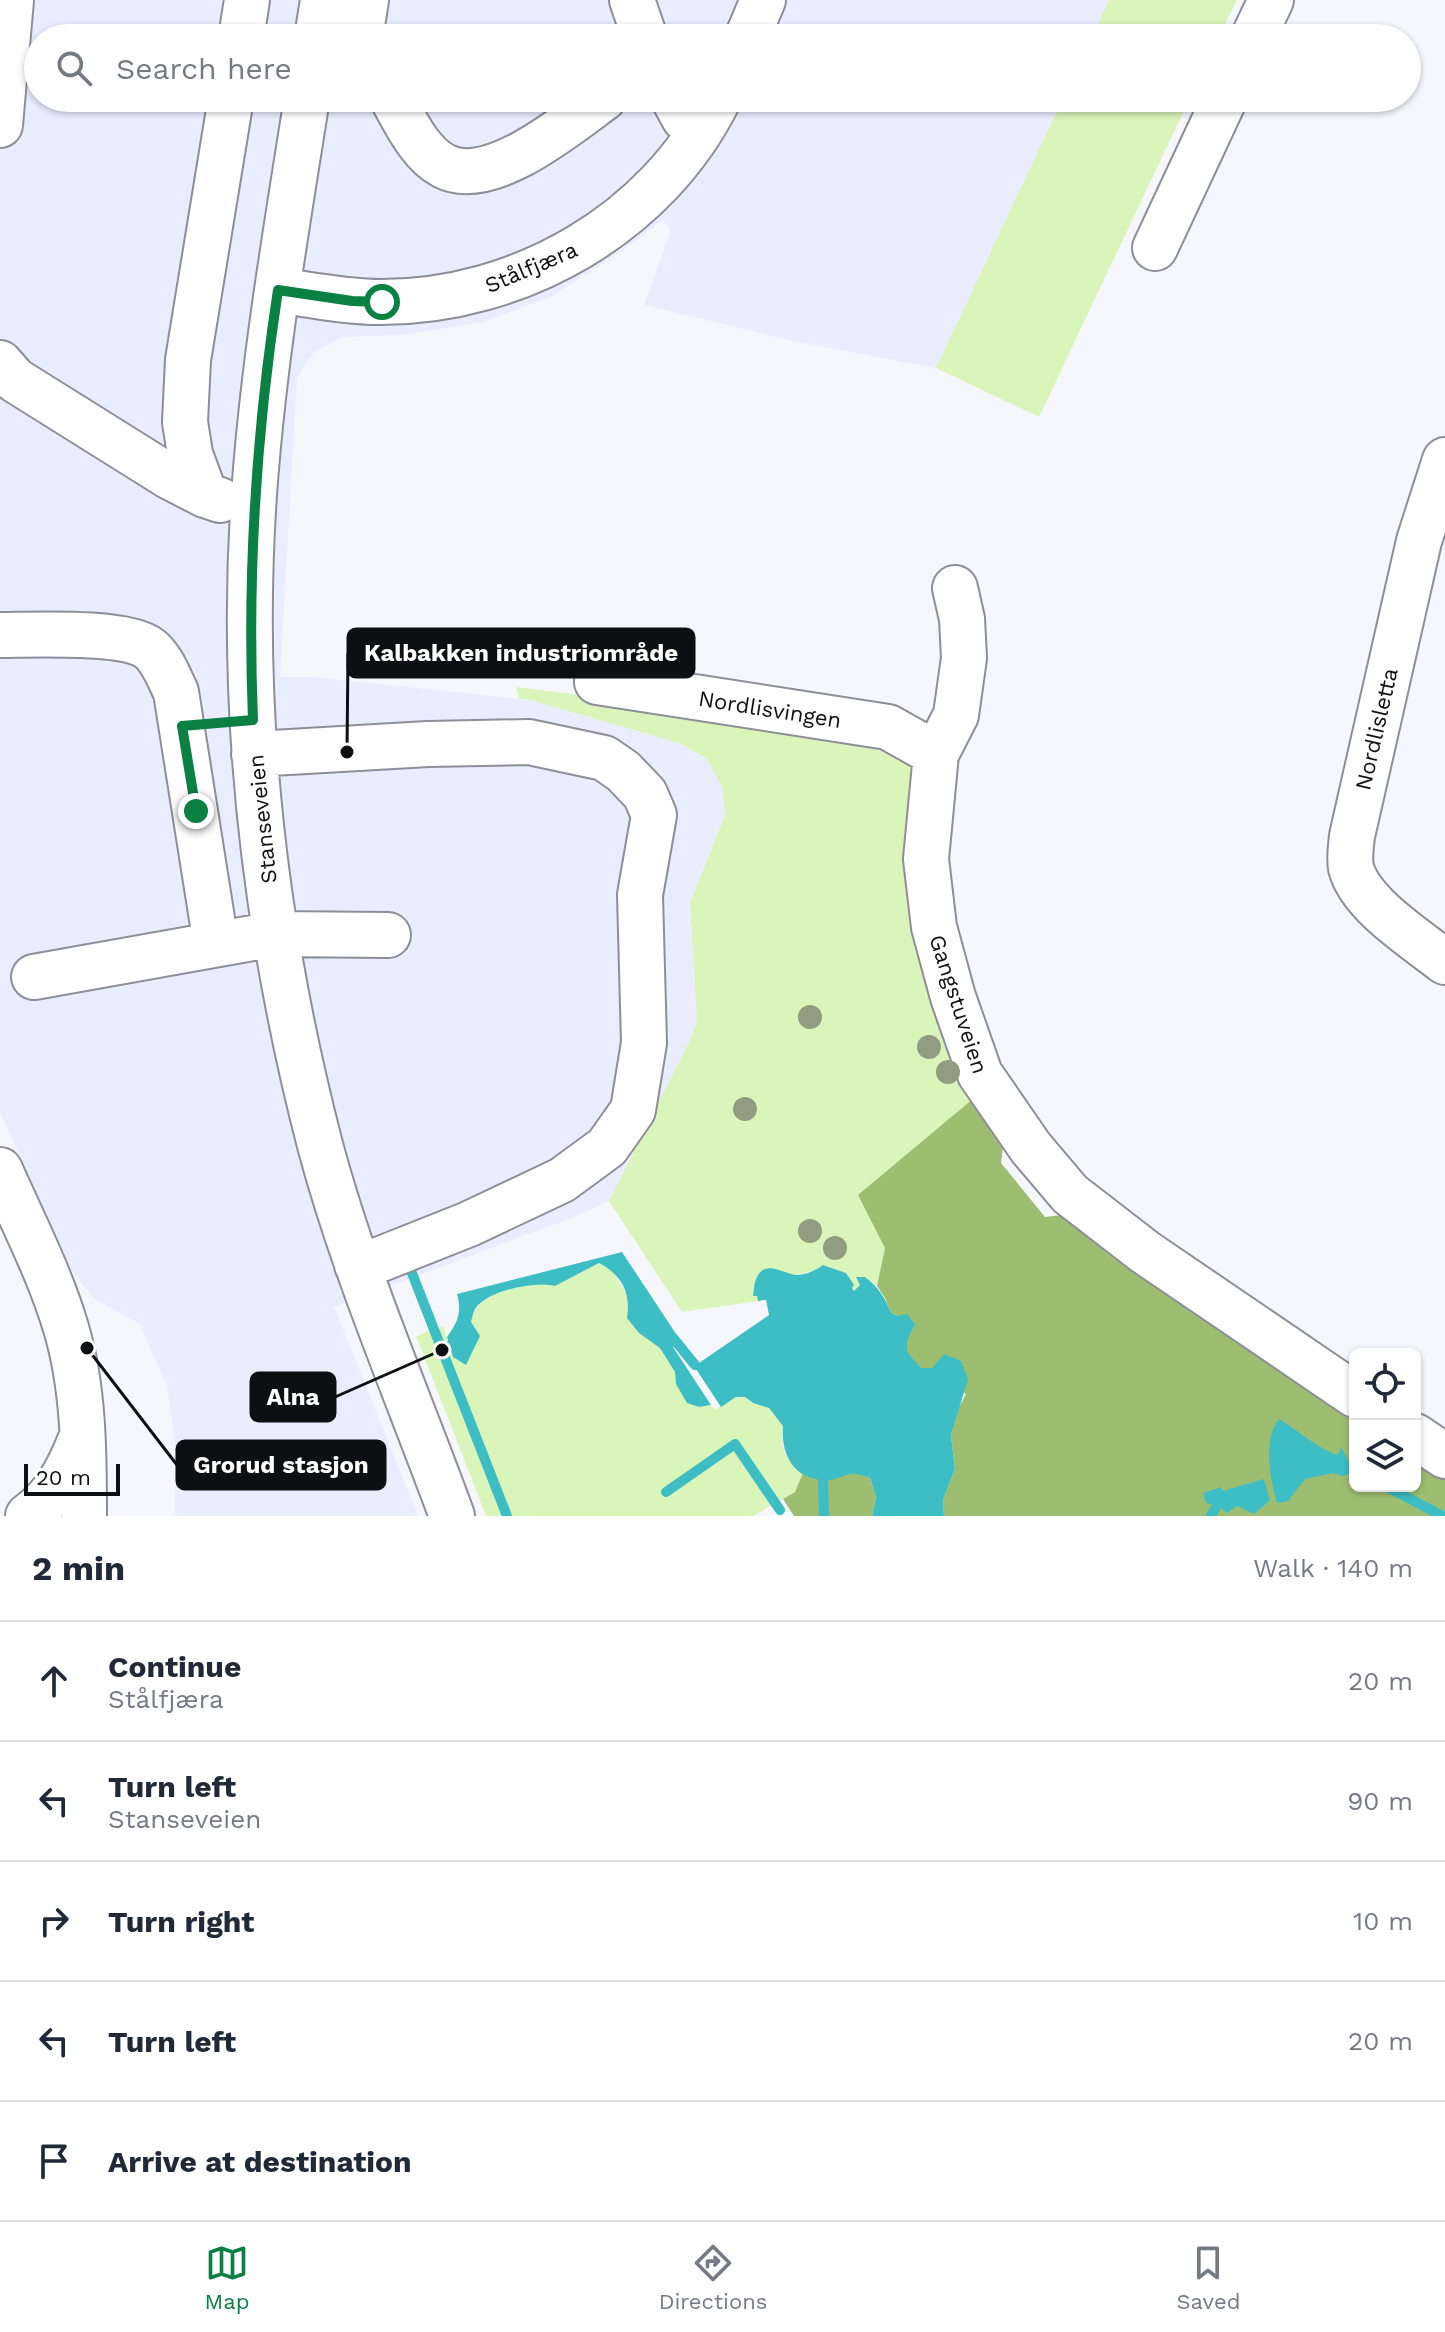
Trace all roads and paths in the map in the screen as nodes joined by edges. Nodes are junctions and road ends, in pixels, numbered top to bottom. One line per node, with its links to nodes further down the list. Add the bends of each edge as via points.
1 (11, 0): 23 (main road)
2 (247, 0): 9 (main road)
3 (323, 0): 10 (main road)
4 (366, 0): 11 (main road)
5 (632, 0): 12 (main road)
6 (663, 0): 13 (main road)
7 (763, 0): 14 (main road)
8 (1271, 0): 15 (main road)
9 (243, 24)
10 (319, 24)
11 (362, 24)
12 (642, 24)
13 (654, 24)
14 (753, 24)
15 (1260, 24)
16 (229, 112): 28 (main road, via 188,360 185,422)
17 (305, 112): 25 (main road, Stanseveien)
18 (401, 112): 19 (main road, via 428,153 465,173 503,163)
19 (584, 112)
20 (681, 112): 22 (main road, via 684,118)
21 (1218, 112): 24 (main road)
22 (709, 116): 25 (main road, Stålfjæra, via 675,166 615,223 555,261 489,288 382,302)
23 (0, 125)
24 (1155, 248)
25 (278, 290): 29 (main road, Stanseveien)
26 (0, 363): 28 (main road, via 15,380)
27 (1445, 460): 39 (main road, Nordlisletta, via 1419,541 1350,856 1363,891)
28 (205, 495): 29 (main road)
29 (254, 505): 34 (main road, Stanseveien)
30 (955, 588): 35 (main road, Gangstuveien, via 964,658 956,715)
31 (0, 635): 33 (main road, via 135,641 159,658 176,692)
32 (597, 682): 35 (main road, Nordlisvingen, via 888,727)
33 (182, 726): 34 (main road); 38 (main road)
34 (254, 737): 36 (main road, Stanseveien, via 260,836); 42 (main road, via 529,742 604,758 645,794 654,815 640,895 644,1043 633,1110 607,1147 562,1180 469,1224)
35 (936, 754): 43 (main road, Gangstuveien, via 926,859 934,927 966,1036 994,1096 1070,1194 1145,1252)
36 (275, 934): 37 (main road); 38 (main road); 42 (main road, Stanseveien, via 320,1143)
37 (388, 935)
38 (216, 944): 40 (main road)
39 (1445, 962)
40 (34, 977)
41 (0, 1170): 45 (main road, via 66,1329 77,1378)
42 (357, 1265): 49 (main road, Stanseveien)
43 (1349, 1391)
44 (1421, 1440): 46 (main road)
45 (79, 1455): 47 (main road, via 51,1496); 48 (main road)
46 (1445, 1456)
47 (28, 1516)
48 (84, 1516)
49 (452, 1516)

